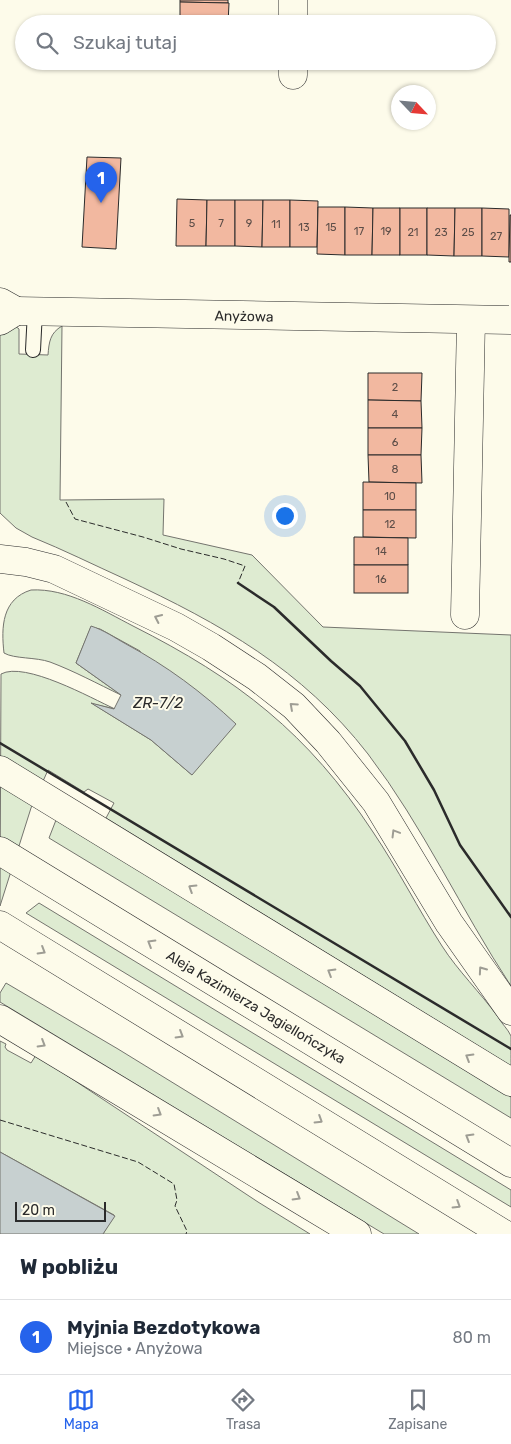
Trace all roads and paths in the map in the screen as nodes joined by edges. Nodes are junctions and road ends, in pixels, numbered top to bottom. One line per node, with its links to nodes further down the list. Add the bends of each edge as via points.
1 (293, 0): 2 (main road)
2 (293, 15)
3 (13, 311): 4 (main road, Anyżowa); 6 (lane)
4 (471, 320): 5 (main road, Anyżowa); 8 (main road)
5 (511, 320)
6 (34, 350)
7 (0, 558): 12 (main road, one-way to 7, via 449,923 376,802 294,706 257,677 176,627 54,569)
8 (465, 615)
9 (0, 770): 14 (main road, one-way to 9)
10 (7, 856): 15 (main road, Aleja Kazimierza Jagiellończyka, one-way to 10)
11 (0, 925): 17 (main road, one-way to 17)
12 (511, 1011)
13 (0, 1018): 16 (main road, one-way to 16)
14 (511, 1082)
15 (511, 1163)
16 (357, 1234)
17 (504, 1234)

